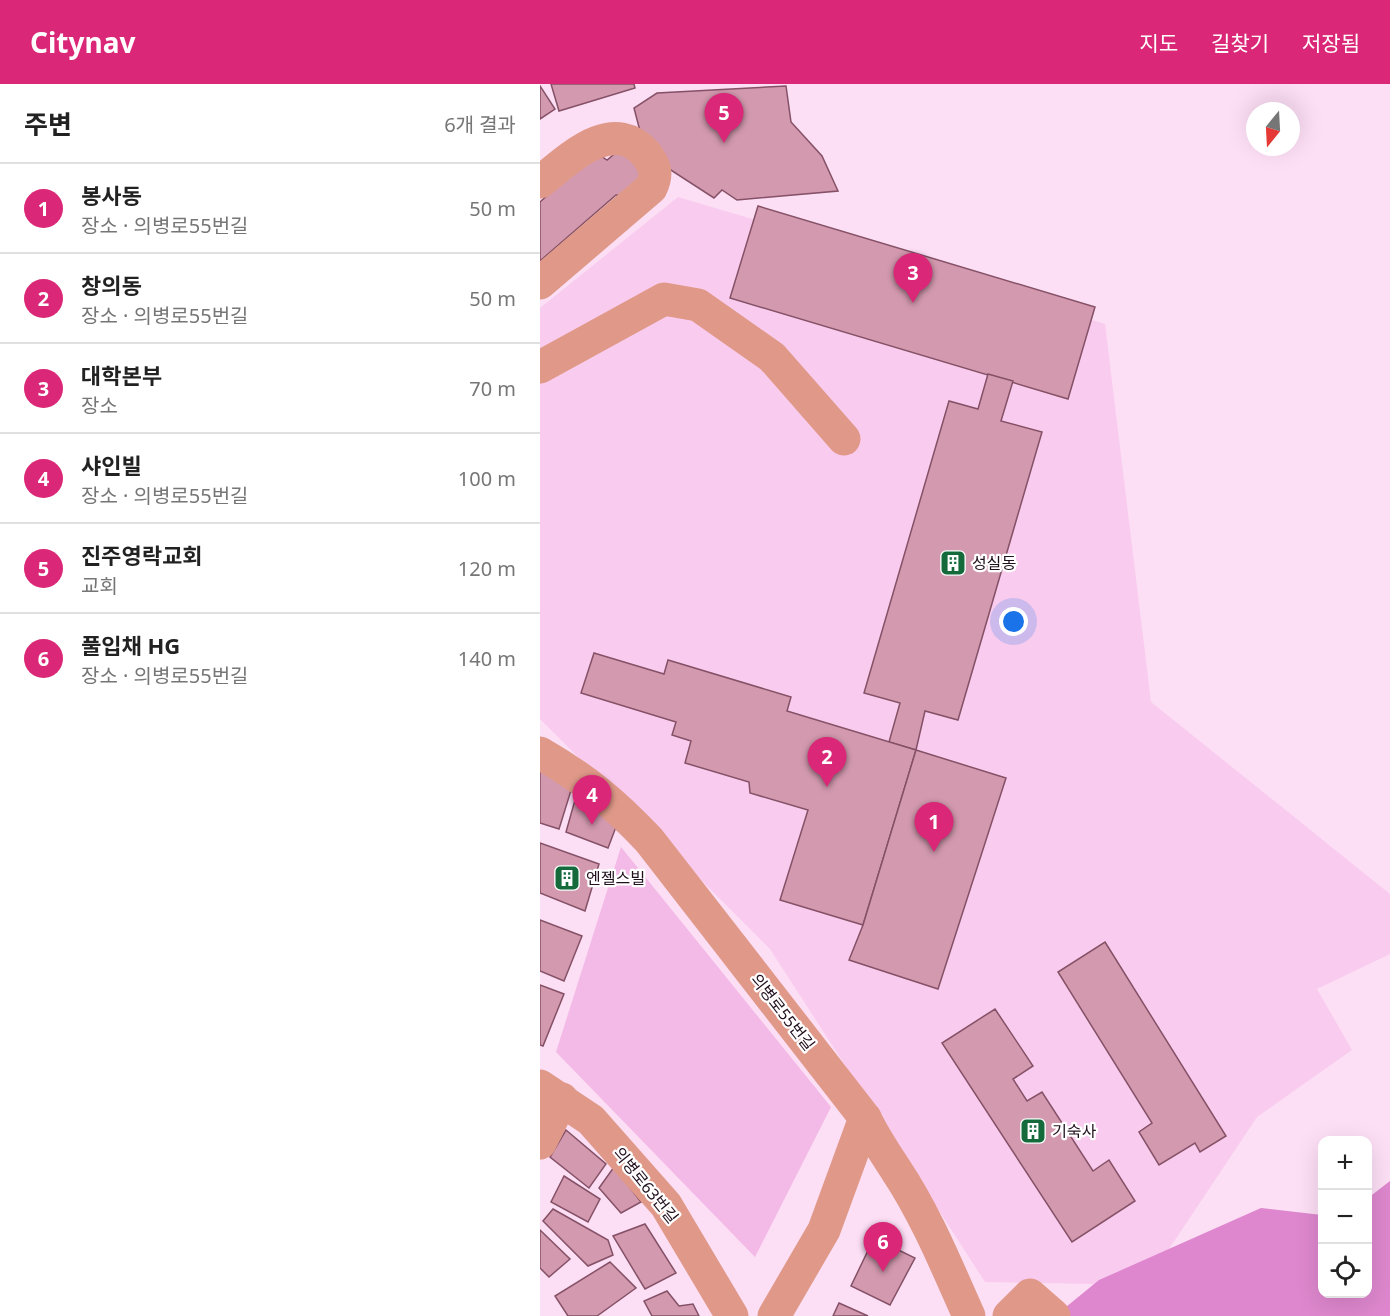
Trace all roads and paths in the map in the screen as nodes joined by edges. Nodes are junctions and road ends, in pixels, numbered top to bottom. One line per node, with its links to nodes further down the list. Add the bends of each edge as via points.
1 (540, 182): 2 (street, via 581,150 622,138 637,144 655,168 651,188)
2 (540, 283)
3 (540, 368): 4 (street, via 664,299 698,305 772,357)
4 (844, 439)
5 (540, 753): 7 (street, 의병로55번길, via 580,776 649,840)
6 (551, 1093): 8 (street, 의병로63번길); 9 (street, 의병로63번길, via 591,1120 666,1205)
7 (865, 1118): 10 (street, via 824,1230); 11 (street, 의병로55번길, via 940,1251)
8 (540, 1143)
9 (732, 1316)
10 (774, 1316)
11 (969, 1316)
12 (1009, 1316): 13 (street, via 1030,1295)
13 (1054, 1316)

